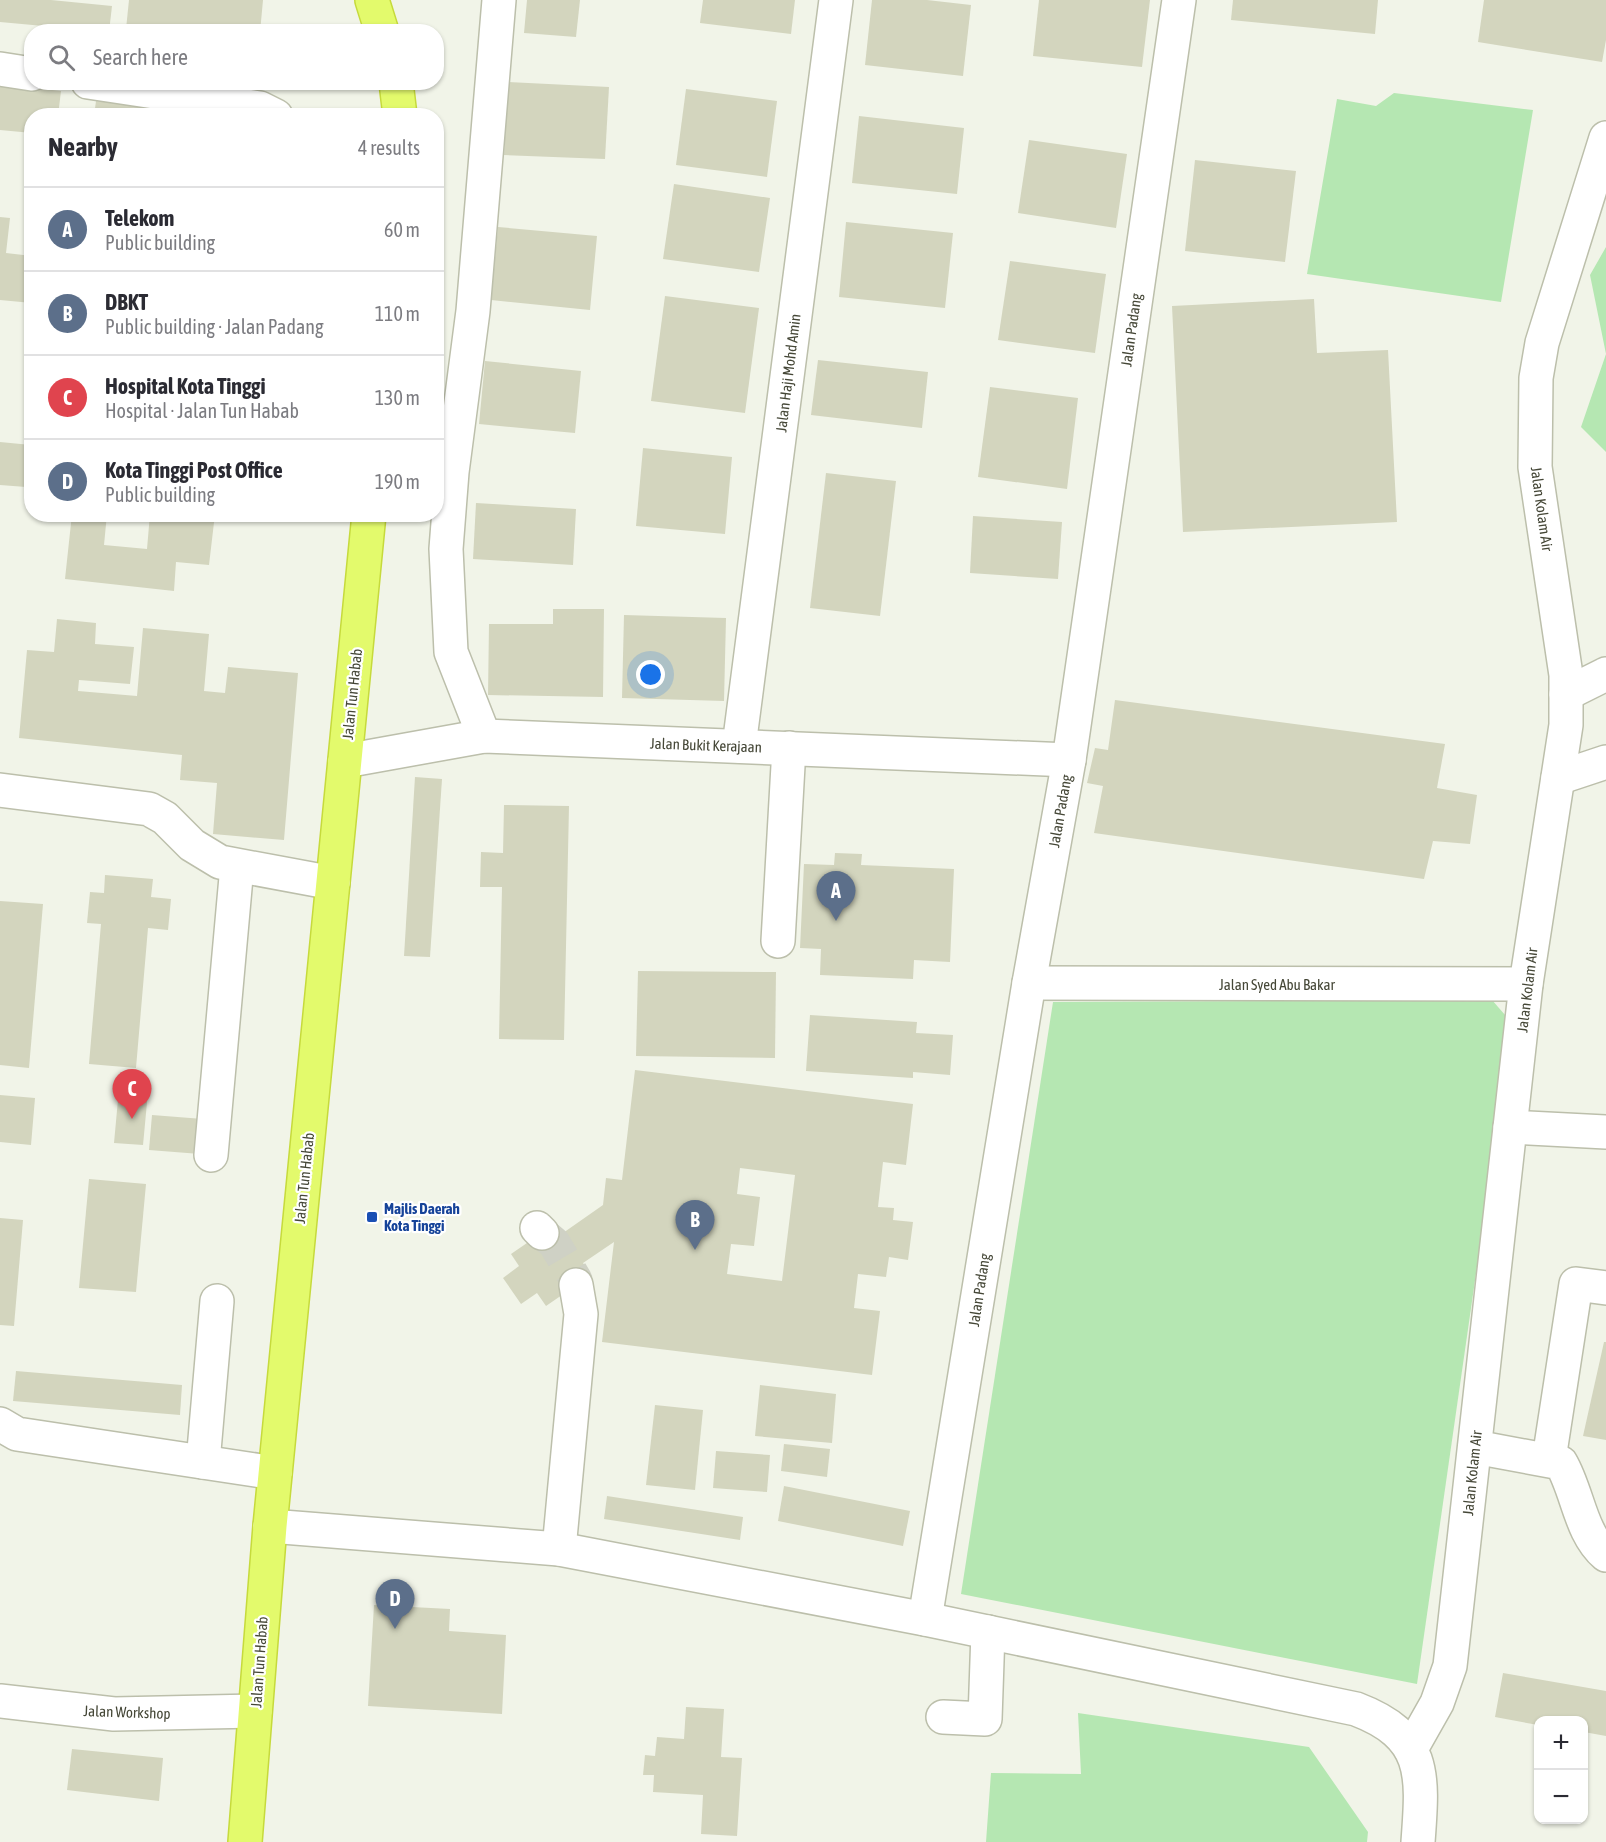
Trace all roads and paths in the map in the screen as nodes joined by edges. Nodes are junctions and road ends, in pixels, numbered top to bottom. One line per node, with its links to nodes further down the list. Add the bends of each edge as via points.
1 (372, 0): 5 (highway)
2 (499, 0): 16 (street, via 473,311 446,549 451,652)
3 (836, 0): 17 (street, Jalan Haji Mohd Amin)
4 (1179, 0): 19 (street, Jalan Padang)
5 (380, 24)
6 (0, 69): 7 (street)
7 (24, 73)
8 (141, 90): 10 (street)
9 (397, 90): 11 (highway)
10 (260, 108)
11 (398, 108)
12 (1606, 138): 15 (street, Jalan Kolam Air, via 1542,344 1536,378 1535,467)
13 (368, 522): 20 (highway, Jalan Tun Habab)
14 (1606, 674): 15 (street)
15 (1566, 694): 22 (street, Jalan Kolam Air)
16 (484, 736): 17 (street, Jalan Bukit Kerajaan); 20 (street, Jalan Bukit Kerajaan)
17 (739, 746): 18 (street, Jalan Bukit Kerajaan)
18 (789, 748): 19 (street, Jalan Bukit Kerajaan); 26 (street)
19 (1069, 760): 27 (street, Jalan Padang)
20 (345, 761): 25 (highway, Jalan Tun Habab)
21 (1606, 762): 22 (street)
22 (1558, 778): 28 (street, Jalan Kolam Air)
23 (0, 790): 24 (street, via 149,809 165,818 192,845)
24 (237, 867): 25 (street); 31 (street)
25 (333, 883): 39 (highway, Jalan Tun Habab)
26 (778, 941)
27 (1029, 983): 28 (street, Jalan Syed Abu Bakar); 43 (street, Jalan Padang)
28 (1526, 984): 29 (street, Jalan Kolam Air)
29 (1510, 1127): 30 (street); 36 (street, Jalan Kolam Air)
30 (1606, 1132)
31 (211, 1155)
32 (576, 1285): 41 (street, via 580,1314)
33 (1606, 1288): 37 (street, via 1576,1284)
34 (217, 1301): 38 (street)
35 (0, 1424): 38 (street, via 17,1434)
36 (1475, 1447): 37 (street); 48 (street, Jalan Kolam Air, via 1450,1666 1437,1703)
37 (1549, 1458): 42 (street, via 1564,1468 1587,1528)
38 (203, 1462): 39 (street)
39 (275, 1473): 40 (highway, Jalan Tun Habab)
40 (270, 1526): 41 (street); 46 (highway, Jalan Tun Habab)
41 (559, 1549): 43 (street)
42 (1606, 1555)
43 (925, 1620): 44 (street)
44 (988, 1632): 47 (street, via 985,1719); 48 (street, via 1356,1709 1382,1719)
45 (0, 1701): 46 (street, Jalan Workshop, via 114,1714)
46 (255, 1711): 49 (highway, Jalan Tun Habab)
47 (943, 1717)
48 (1411, 1749): 50 (street, via 1421,1789)
49 (245, 1842)
50 (1418, 1842)

